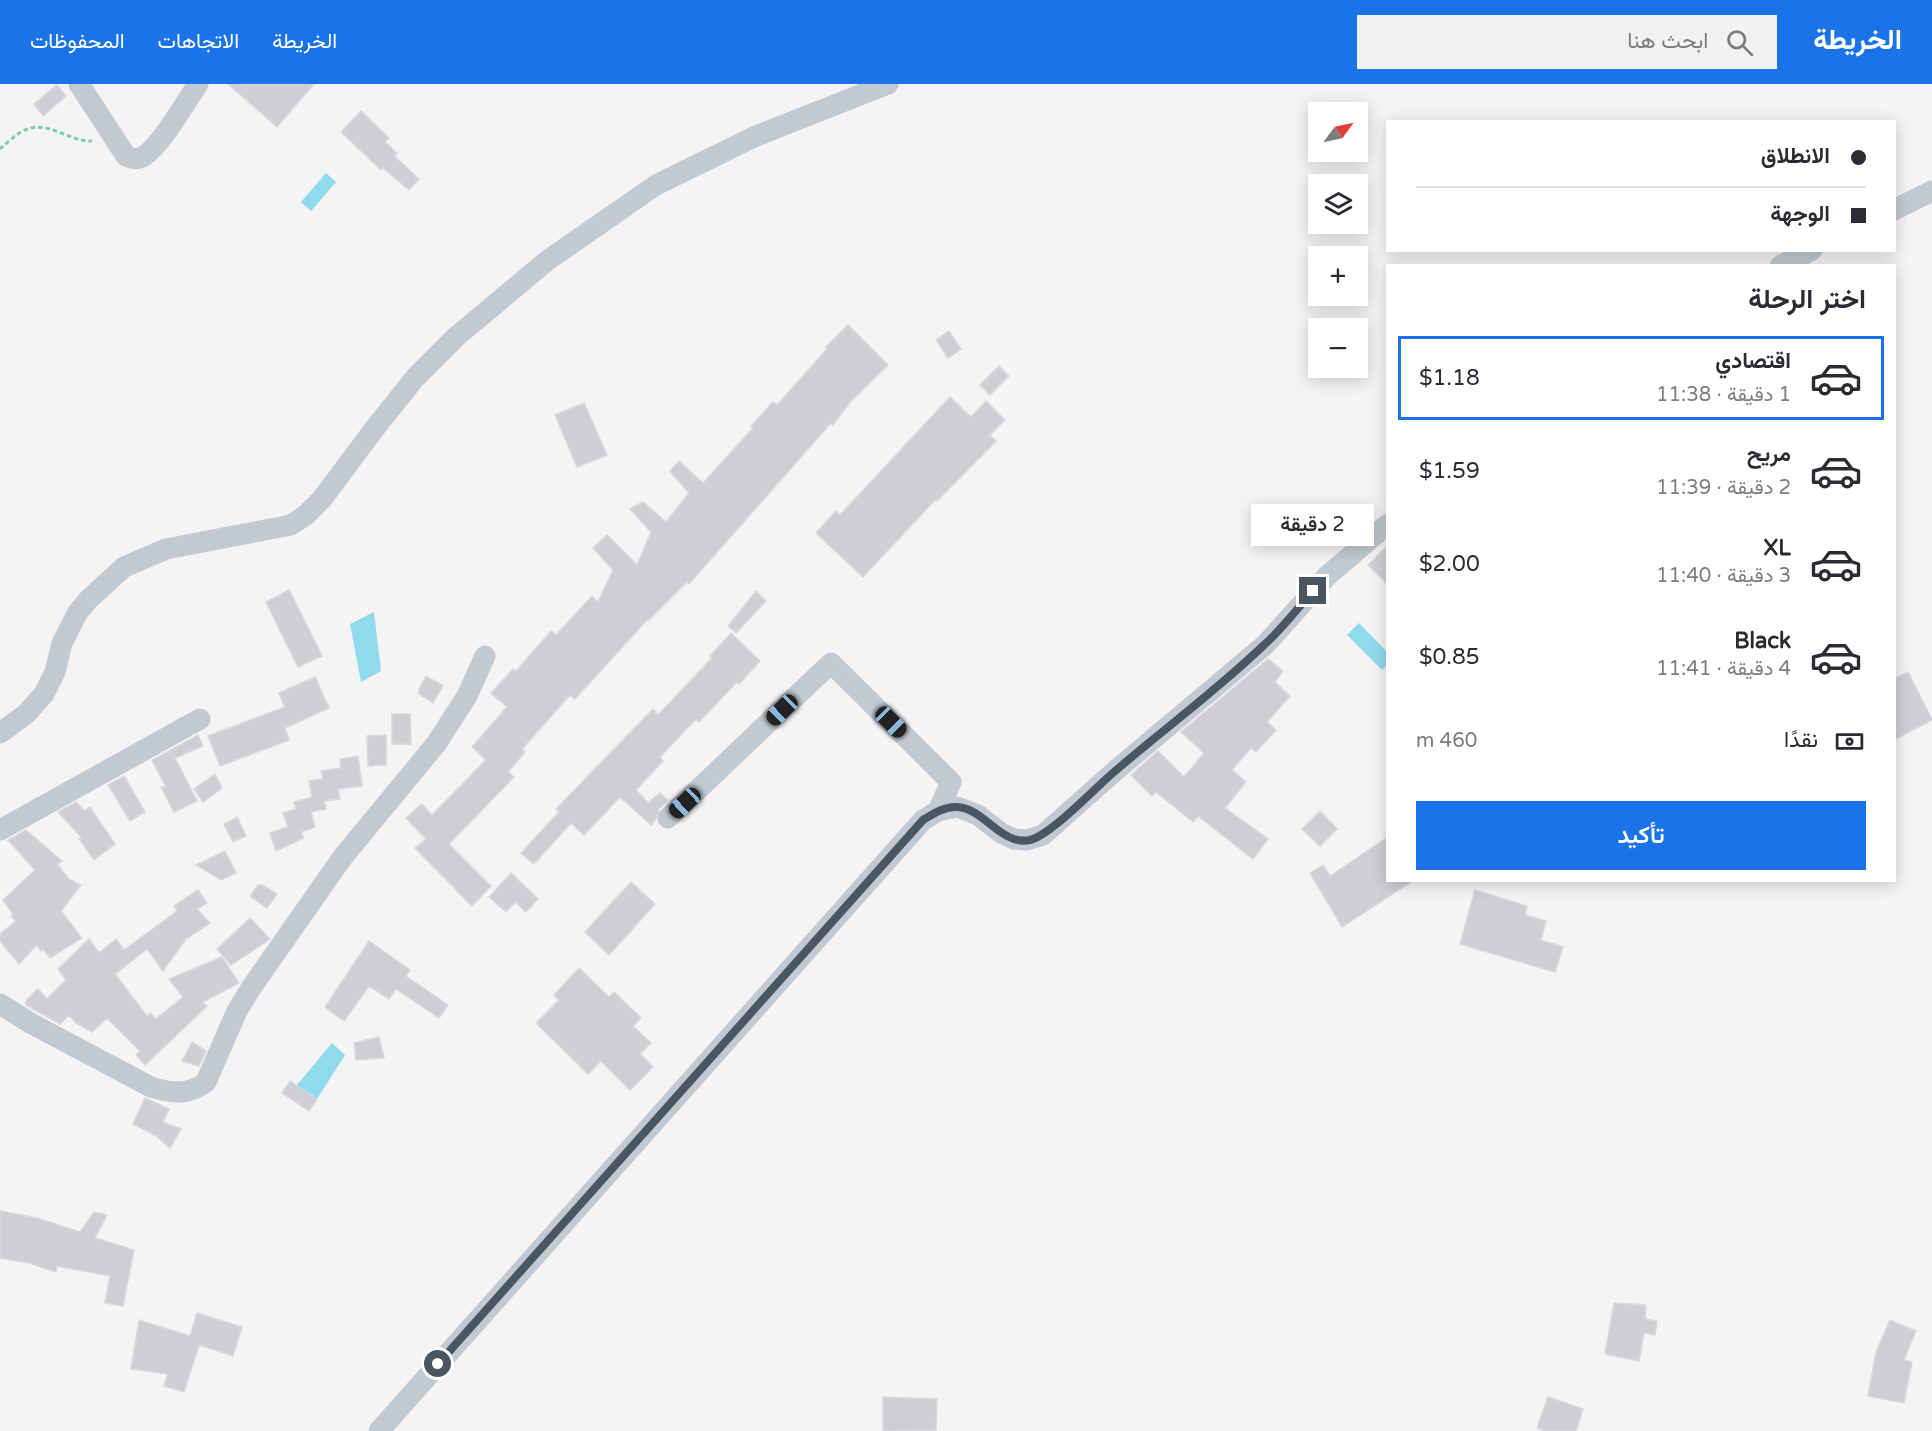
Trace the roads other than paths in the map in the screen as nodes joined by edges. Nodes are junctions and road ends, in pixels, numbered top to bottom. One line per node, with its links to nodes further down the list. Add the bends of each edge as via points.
1 (79, 84): 2 (street, via 126,156 136,159 161,138)
2 (198, 84)
3 (888, 84): 11 (street, via 756,136 656,185 548,260 457,336 416,378 322,499 291,525 166,549 124,567 78,612 62,643 45,694)
4 (1932, 191): 5 (street)
5 (1896, 209)
6 (1808, 252): 7 (street)
7 (1784, 264)
8 (1386, 526): 12 (street, via 1327,576 1266,644 1043,835 1027,840 1014,838 978,815 957,807)
9 (485, 656): 15 (street, via 467,696 435,744 342,858 263,971 237,1011 206,1082 199,1088 172,1093 151,1088)
10 (200, 719): 14 (street)
11 (0, 733)
12 (938, 811): 13 (street, via 951,782 831,663); 16 (street, via 923,820)
13 (668, 818)
14 (0, 830)
15 (0, 1004)
16 (379, 1431)

